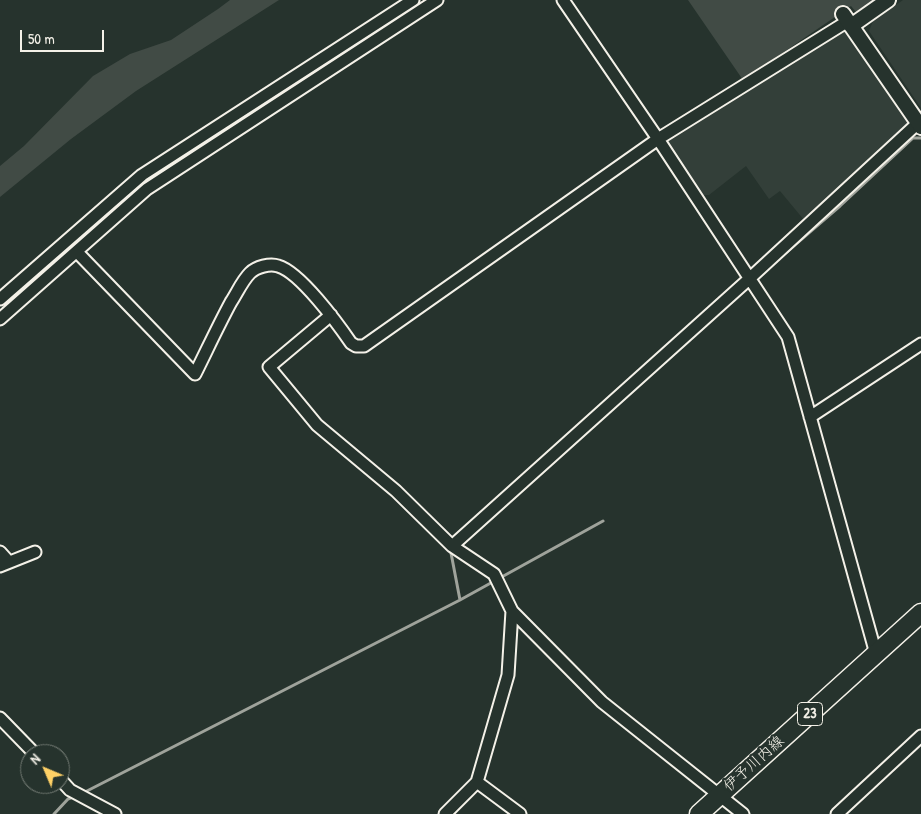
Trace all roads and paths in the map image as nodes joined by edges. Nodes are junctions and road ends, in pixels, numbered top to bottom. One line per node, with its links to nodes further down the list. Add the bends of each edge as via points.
1 (413, 0): 10 (street, via 142,175)
2 (437, 0): 8 (street, via 147,189)
3 (563, 0): 7 (street)
4 (888, 0): 5 (street)
5 (848, 20): 6 (street); 7 (street)
6 (919, 125): 9 (street)
7 (658, 139): 9 (street); 11 (street, via 364,346 351,342)
8 (77, 252): 11 (street, via 195,374 240,288 250,273 258,268 278,265 291,272); 12 (street)
9 (749, 279): 14 (street, via 788,337); 15 (street)
10 (0, 300)
11 (331, 315): 15 (street, via 269,367 317,425 396,491)
12 (0, 319)
13 (921, 344): 14 (street)
14 (810, 417): 21 (street)
15 (452, 546): 19 (street, via 494,574)
16 (0, 552): 18 (street)
17 (35, 552): 18 (street)
18 (4, 564)
19 (512, 610): 25 (street, via 508,675); 27 (street, via 602,702)
20 (921, 613): 21 (main road, 伊予川内線 / 23)
21 (876, 654): 27 (main road, 伊予川内線 / 23)
22 (0, 718): 24 (street)
23 (921, 736): 33 (street)
24 (25, 744)
25 (477, 782): 29 (street); 30 (street)
26 (70, 790): 28 (street)
27 (719, 796): 31 (main road, 伊予川内線 / 23); 32 (street)
28 (115, 814)
29 (445, 814)
30 (520, 814)
31 (699, 814)
32 (743, 814)
33 (837, 814)

